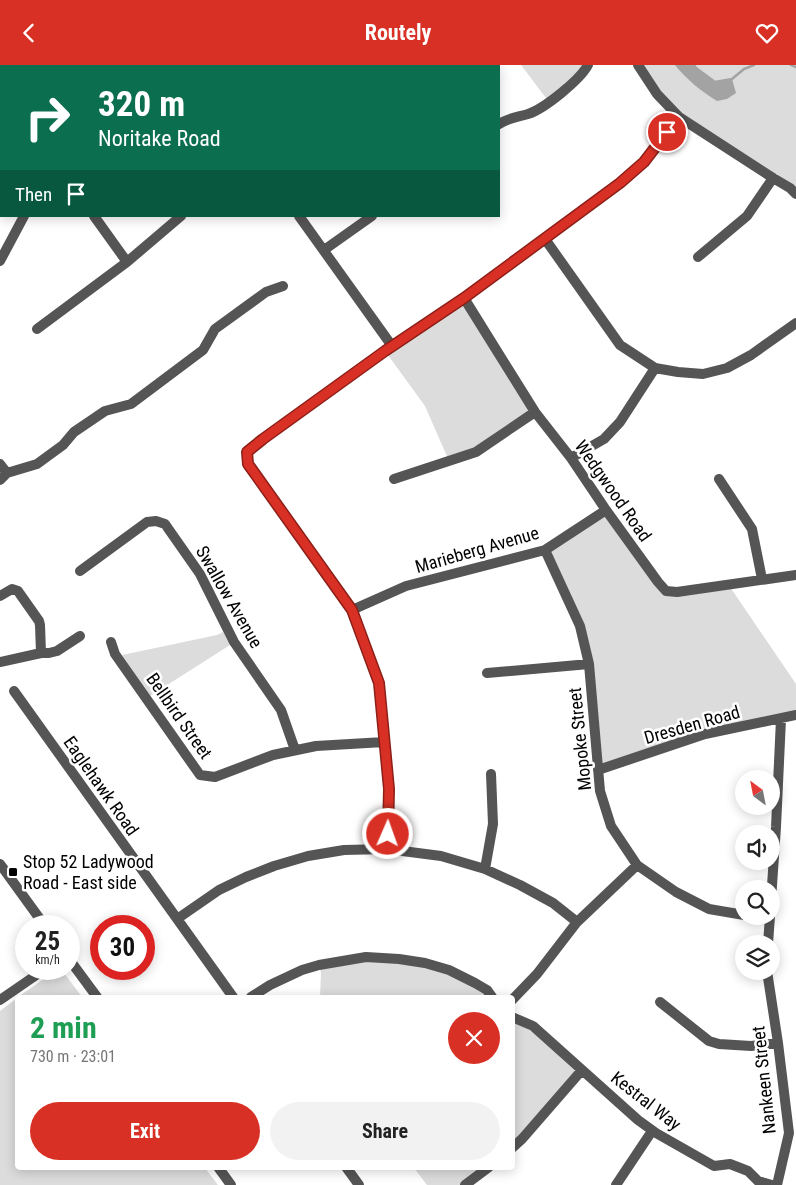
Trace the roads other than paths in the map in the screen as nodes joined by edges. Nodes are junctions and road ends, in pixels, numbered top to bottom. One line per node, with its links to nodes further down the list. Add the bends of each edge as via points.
1 (588, 65): 4 (street, via 568,88 549,101 530,113)
2 (638, 65): 3 (street)
3 (679, 117): 5 (street); 12 (street, via 644,162)
4 (500, 123)
5 (774, 178): 6 (street); 14 (street, via 747,216)
6 (796, 194)
7 (23, 217): 15 (street)
8 (95, 217): 16 (street)
9 (180, 217): 16 (street)
10 (300, 217): 13 (street)
11 (371, 217): 13 (street)
12 (545, 239): 18 (street); 22 (street, via 620,345)
13 (324, 250): 21 (street)
14 (698, 257)
15 (0, 261)
16 (127, 262): 20 (street)
17 (284, 287): 26 (street, via 266,292 215,329 204,350 131,404 105,411 37,464)
18 (464, 298): 21 (street); 23 (street, Wedgwood Road)
19 (796, 323): 22 (street, via 751,355 727,367 703,374)
20 (37, 329)
21 (392, 346): 35 (street, via 247,452 248,464)
22 (655, 368): 24 (street, via 620,423 604,439)
23 (535, 412): 24 (street, Wedgwood Road); 27 (street, via 476,452)
24 (571, 458): 29 (street, Wedgwood Road)
25 (0, 464): 26 (street)
26 (3, 476)
27 (394, 479)
28 (718, 479): 33 (street, via 752,529)
29 (606, 510): 30 (street, Marieberg Avenue); 33 (street, Wedgwood Road, via 666,591 677,593)
30 (545, 550): 35 (street, Marieberg Avenue, via 406,586); 40 (street, Mopoke Street, via 580,626)
31 (80, 571): 46 (street, Swallow Avenue, via 148,522 165,524 200,574 234,642 281,710)
32 (796, 575): 33 (street, Wedgwood Road)
33 (762, 579)
34 (0, 596): 38 (street, via 12,589 18,591 39,621)
35 (352, 610): 45 (street, via 379,683)
36 (80, 635): 38 (street, via 57,651)
37 (111, 642): 46 (street, Bellbird Street, via 115,654 200,775 216,777)
38 (41, 653): 39 (street)
39 (0, 662)
40 (589, 663): 41 (street); 47 (street, Mopoke Street)
41 (487, 673)
42 (14, 691): 56 (street, Eaglehawk Road)
43 (796, 715): 44 (street, Dresden Road)
44 (781, 719): 47 (street, Dresden Road, via 705,734); 53 (street)
45 (384, 742): 46 (street, Bellbird Street); 49 (street, via 389,789)
46 (295, 750)
47 (598, 770): 51 (street, Mopoke Street, via 600,791 612,826)
48 (492, 774): 52 (street, via 493,824)
49 (387, 849): 52 (street, via 442,856); 56 (street, via 344,850 274,866 220,890)
50 (0, 864): 55 (street)
51 (636, 865): 54 (street, Mopoke Street, via 709,909); 57 (street)
52 (485, 869): 57 (street, via 553,903)
53 (772, 880)
54 (735, 913)
55 (37, 915)
56 (177, 919): 62 (street, Eaglehawk Road)
57 (577, 922): 65 (street)
58 (80, 974): 61 (street)
59 (29, 980): 66 (street)
60 (768, 980): 69 (street, Nankeen Street)
61 (96, 995)
62 (232, 995)
63 (255, 995): 64 (street, via 302,970 366,957 425,963 449,970)
64 (491, 995)
65 (515, 997)
66 (0, 1000)
67 (660, 1001): 69 (street, via 709,1041 751,1046)
68 (515, 1018): 70 (street, Kestral Way, via 534,1026)
69 (778, 1043): 81 (street, Nankeen Street, via 789,1133)
70 (582, 1070): 71 (street, Kestral Way); 72 (street)
71 (652, 1131): 79 (street); 80 (street, Kestral Way, via 714,1166 730,1164 748,1171 758,1181)
72 (515, 1145)
73 (220, 1170): 76 (street)
74 (348, 1170): 77 (street)
75 (485, 1170): 78 (street)
76 (231, 1185)
77 (359, 1185)
78 (465, 1185)
79 (616, 1185)
80 (772, 1185)
81 (777, 1185)

